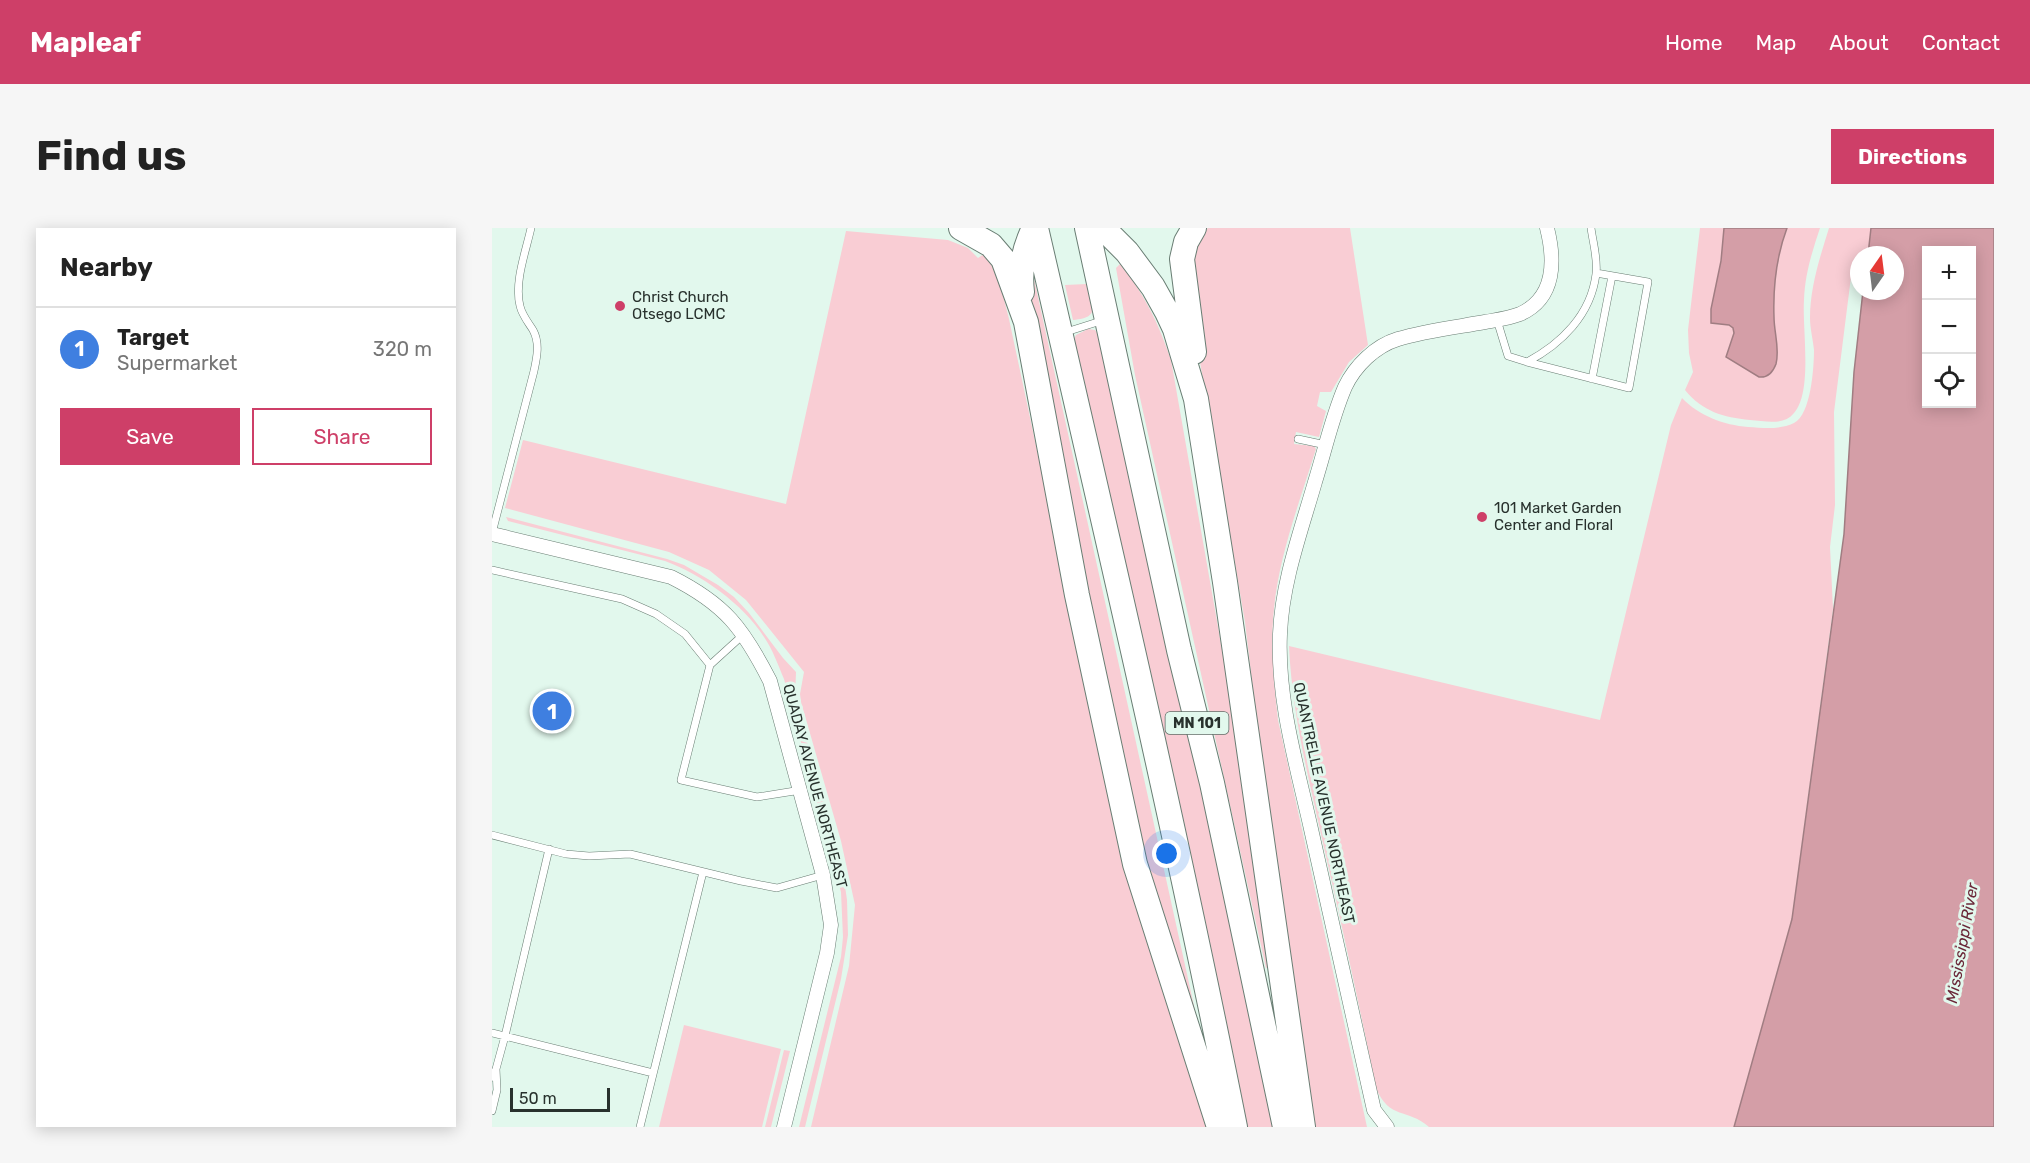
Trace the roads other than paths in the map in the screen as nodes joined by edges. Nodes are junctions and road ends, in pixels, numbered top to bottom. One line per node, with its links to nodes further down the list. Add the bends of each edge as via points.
1 (531, 228): 20 (lane, via 519,283 519,304 536,337 538,350)
2 (961, 228): 13 (highway, via 991,245 1003,259)
3 (1035, 228): 13 (highway, via 1021,267); 14 (highway, MN 101)
4 (1087, 228): 11 (highway, MN 101)
5 (1103, 228): 17 (highway, via 1127,252 1167,312)
6 (1194, 228): 17 (highway, via 1182,259 1196,362)
7 (1547, 228): 12 (street, QUANTRELLE AVENUE NORTHEAST, via 1552,269 1545,291 1539,301 1520,314)
8 (1591, 228): 9 (lane)
9 (1596, 273): 10 (lane); 15 (lane, via 1583,312 1571,330 1546,352)
10 (1612, 276): 16 (lane); 16 (lane, via 1648,282 1629,388)
11 (1106, 320): 14 (lane); 39 (highway, MN 101, via 1212,783)
12 (1497, 320): 15 (lane, via 1508,356); 19 (street, QUANTRELLE AVENUE NORTHEAST, via 1398,339 1372,353 1345,387)
13 (1026, 322): 37 (highway, via 1077,595 1135,864)
14 (1060, 333): 38 (highway, MN 101, via 1187,891)
15 (1527, 362): 16 (lane)
16 (1592, 379)
17 (1196, 399): 40 (highway)
18 (1298, 439): 19 (lane)
19 (1326, 445): 41 (street, QUANTRELLE AVENUE NORTHEAST, via 1285,595 1281,669 1291,737 1374,1110)
20 (492, 534): 22 (street, QUADAY AVENUE NORTHEAST, via 671,577 716,603)
21 (492, 570): 23 (lane, via 622,599 656,614 685,634)
22 (743, 635): 23 (lane); 24 (street, QUADAY AVENUE NORTHEAST, via 770,681)
23 (710, 665): 24 (lane, via 681,780 757,797)
24 (801, 790): 28 (street, QUADAY AVENUE NORTHEAST)
25 (492, 835): 26 (lane)
26 (549, 849): 27 (lane, via 589,856 630,854); 30 (lane)
27 (703, 872): 28 (lane, via 777,888); 32 (lane)
28 (823, 875): 36 (street, QUADAY AVENUE NORTHEAST, via 831,925 827,953)
29 (492, 1033): 30 (lane)
30 (505, 1036): 31 (lane); 32 (lane)
31 (496, 1069): 33 (lane); 34 (lane)
32 (653, 1073): 35 (lane)
33 (492, 1077)
34 (492, 1111)
35 (640, 1127)
36 (784, 1127)
37 (1219, 1127)
38 (1235, 1127)
39 (1285, 1127)
40 (1303, 1127)
41 (1388, 1127)

